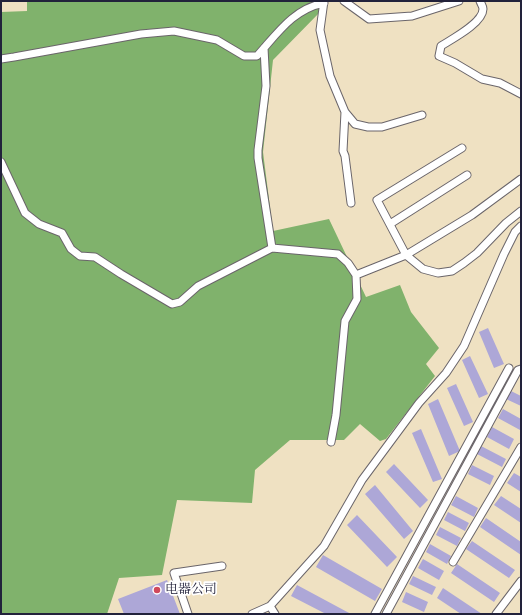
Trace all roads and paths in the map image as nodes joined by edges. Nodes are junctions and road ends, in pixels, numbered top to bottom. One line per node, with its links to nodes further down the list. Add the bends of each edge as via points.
1 (344, 1): 2 (street, via 369,19 412,16)
2 (458, 1)
3 (480, 1): 7 (street, via 484,8 482,14 470,28 441,46 439,56 482,79 500,83)
4 (324, 2): 5 (street, via 291,18); 8 (street, via 320,30 330,76)
5 (264, 48): 6 (street, via 257,56 244,56 217,40 174,31 141,34 14,58); 18 (street, via 266,86 258,158)
6 (1, 58)
7 (521, 94)
8 (345, 112): 9 (street, via 355,124 368,127 382,127); 14 (street, via 342,151 345,156)
9 (422, 115)
10 (462, 148): 16 (street, via 377,200)
11 (1, 162): 18 (street, via 26,213 39,224 62,233 71,249 80,256 95,257 172,304 180,302 198,286)
12 (467, 175): 16 (street)
13 (521, 179): 19 (street, via 472,215)
14 (351, 203)
15 (521, 211): 19 (street, via 477,253 452,272 438,273 423,269)
16 (390, 224): 19 (street)
17 (521, 226): 28 (street, via 515,232 504,254 464,346 446,373 419,403 362,480 324,546)
18 (272, 248): 20 (street, via 338,254)
19 (406, 255): 20 (street)
20 (356, 275): 23 (street, via 357,299 345,321)
21 (509, 368): 32 (street)
22 (521, 369): 33 (street, via 518,370)
23 (331, 442)
24 (521, 447): 25 (street)
25 (453, 562)
26 (222, 566): 29 (street, via 174,573)
27 (521, 581): 34 (street)
28 (270, 606): 30 (street); 31 (street)
29 (188, 614)
30 (252, 614)
31 (275, 614)
32 (375, 614)
33 (386, 614)
34 (496, 614)

